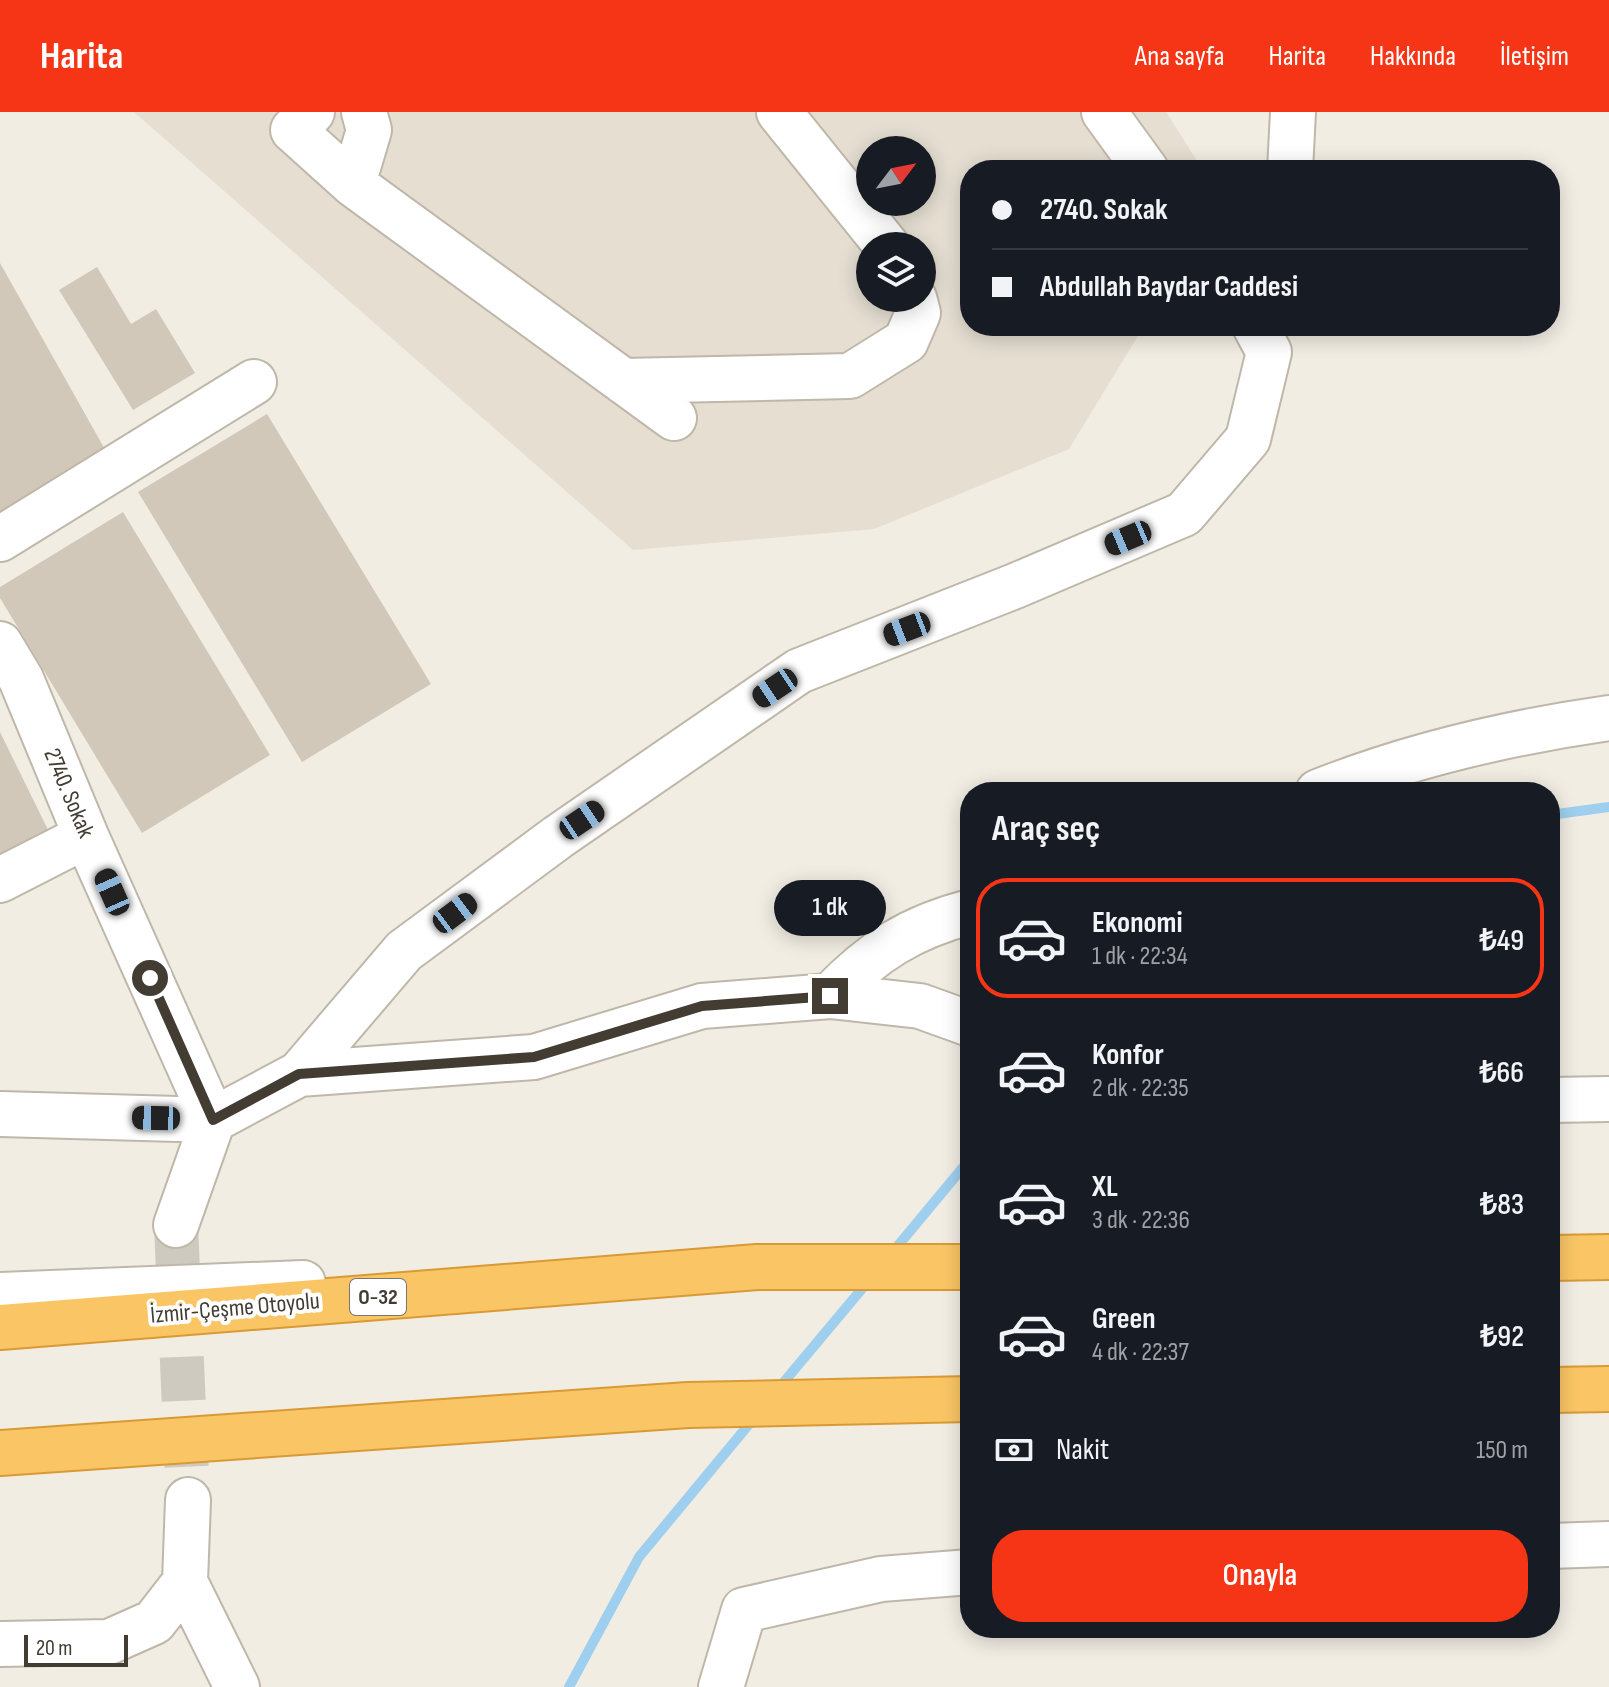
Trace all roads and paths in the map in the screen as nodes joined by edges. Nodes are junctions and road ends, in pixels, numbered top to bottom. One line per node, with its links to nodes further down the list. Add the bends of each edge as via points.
1 (312, 112): 8 (street, via 293,130)
2 (364, 112): 8 (street, via 369,130)
3 (779, 112): 9 (street)
4 (1104, 112): 6 (street)
5 (1293, 112): 7 (street)
6 (1139, 160)
7 (1291, 160)
8 (353, 184): 12 (street)
9 (876, 232)
10 (918, 312): 12 (street, via 906,341 850,376)
11 (1265, 336): 24 (street, via 1248,439 1184,514 799,671 404,951)
12 (623, 381): 14 (street)
13 (254, 382): 15 (street)
14 (674, 418)
15 (0, 539)
16 (0, 644): 19 (street, 2740. Sokak, via 21,679)
17 (1609, 718): 18 (street, via 1474,744)
18 (1347, 782)
19 (86, 836): 20 (street); 28 (street, 2740. Sokak)
20 (0, 880)
21 (960, 915): 22 (street, via 899,939)
22 (830, 996): 23 (street, via 920,1006); 24 (street, via 702,1006 534,1057)
23 (960, 1020)
24 (299, 1074): 28 (street)
25 (1609, 1099): 26 (street)
26 (1560, 1100)
27 (4, 1105): 28 (street)
28 (213, 1120): 29 (street)
29 (176, 1225)
30 (1609, 1257): 31 (highway)
31 (1560, 1258)
32 (757, 1267): 33 (highway, O-32); 34 (street); 35 (highway, İzmir-Çeşme Otoyolu / O-32)
33 (960, 1267)
34 (0, 1295)
35 (0, 1327)
36 (1609, 1389): 37 (highway)
37 (1560, 1390)
38 (960, 1399): 39 (highway, via 688,1405)
39 (0, 1453)
40 (188, 1500): 44 (street)
41 (1609, 1544): 42 (street)
42 (1560, 1546)
43 (960, 1573): 47 (street, via 881,1579 744,1610)
44 (185, 1582): 45 (street, via 154,1622 109,1642); 46 (street)
45 (0, 1644)
46 (237, 1687)
47 (721, 1687)

